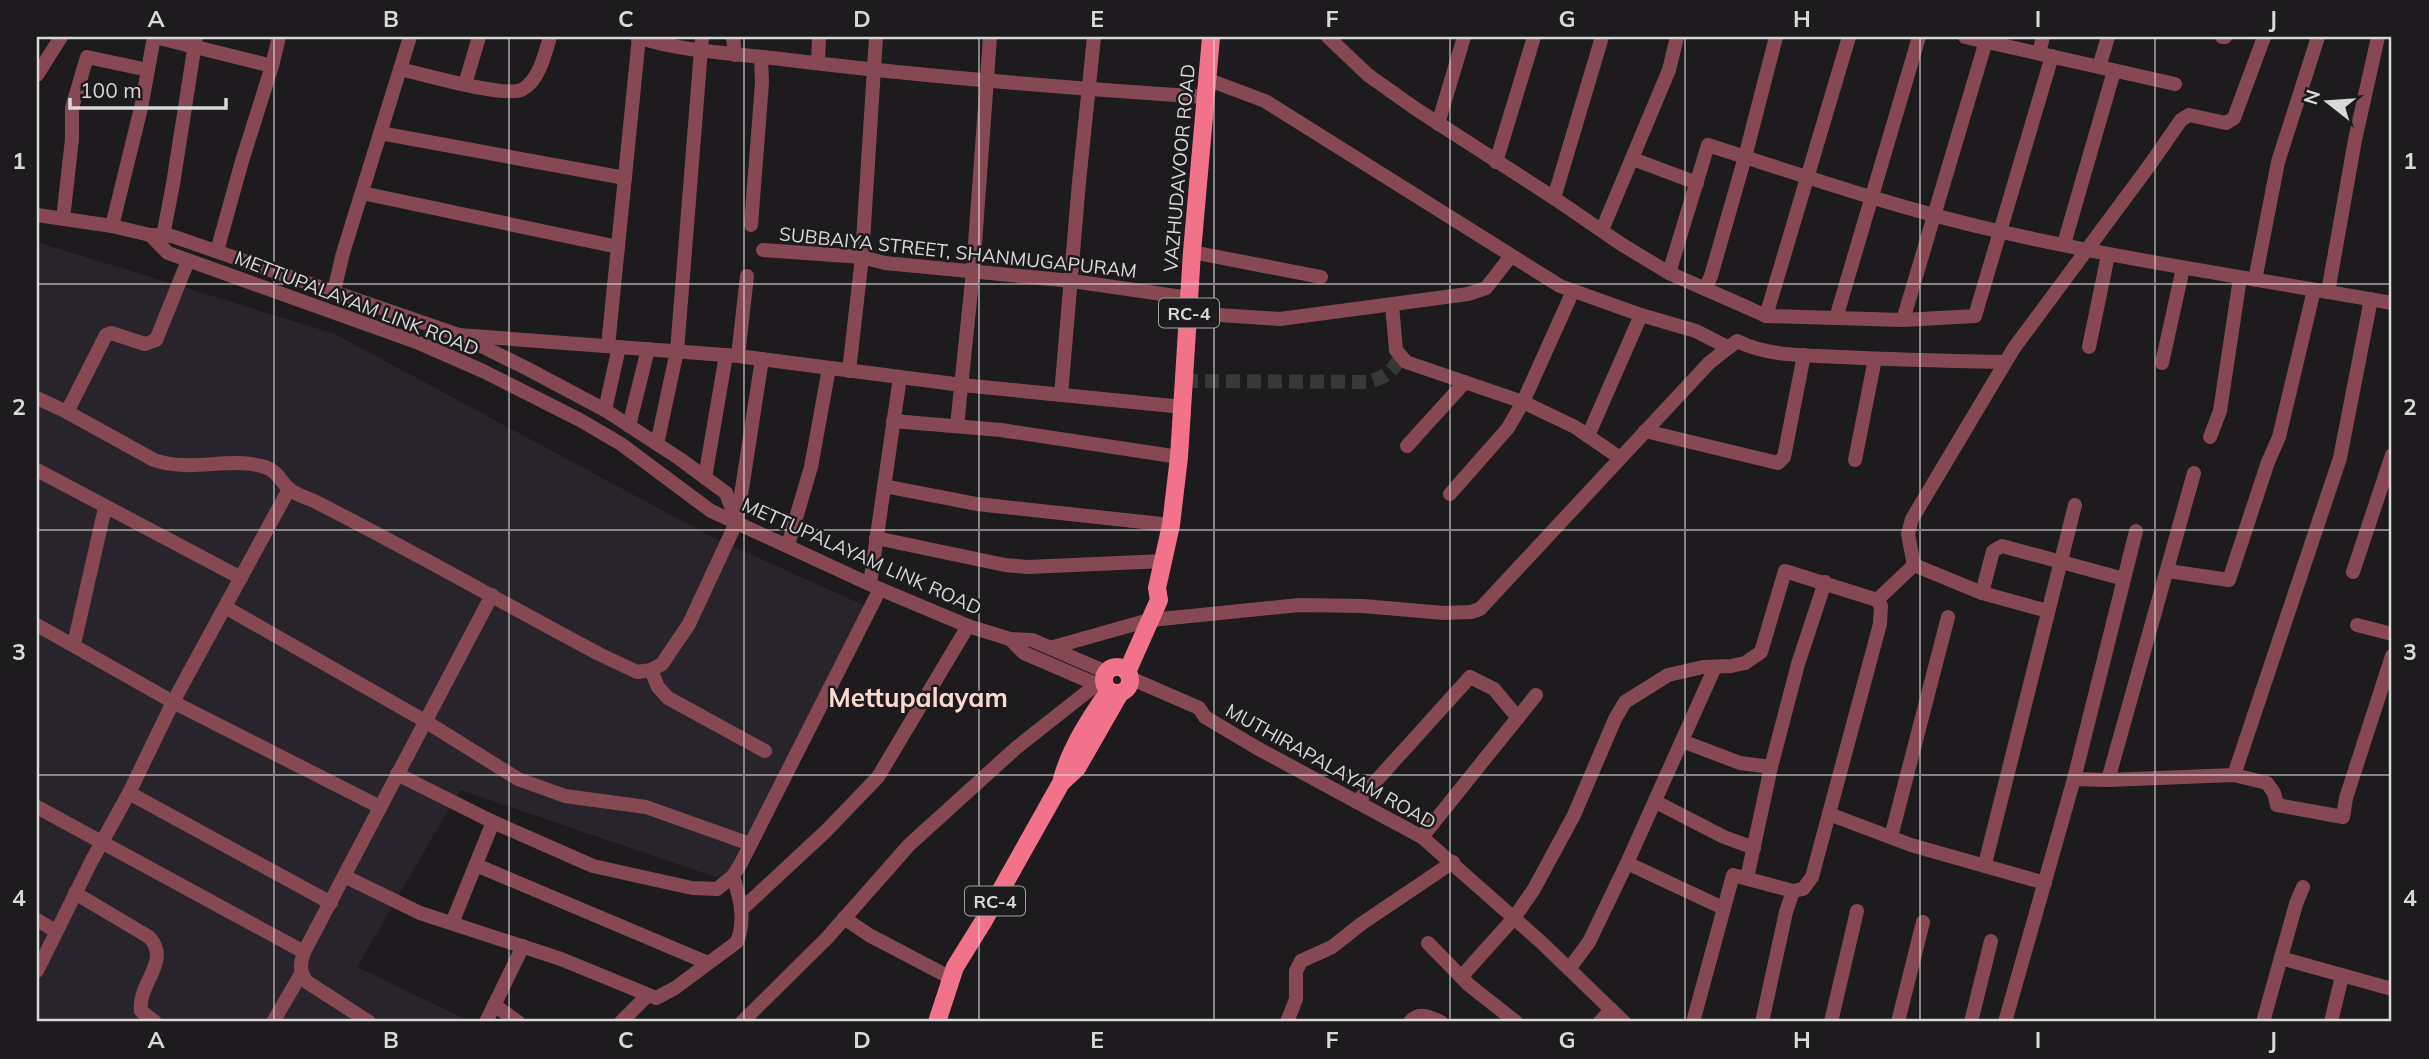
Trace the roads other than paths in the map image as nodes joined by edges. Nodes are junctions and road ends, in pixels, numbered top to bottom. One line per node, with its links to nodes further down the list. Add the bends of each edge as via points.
1 (61, 37): 41 (street)
2 (155, 37): 29 (street); 38 (street)
3 (279, 37): 35 (street)
4 (410, 37): 37 (street)
5 (479, 37): 43 (street)
6 (550, 37): 43 (street, via 540,67 525,89 499,92)
7 (638, 37): 30 (street, via 671,47); 53 (street)
8 (733, 37): 31 (street)
9 (819, 37): 34 (street)
10 (876, 37): 39 (street)
11 (990, 37): 42 (street)
12 (1094, 37): 45 (street)
13 (1211, 37): 46 (main road, VAZHUDAVOOR ROAD / RC-4)
14 (1328, 37): 47 (street, via 1368,75)
15 (1461, 37): 47 (street)
16 (1534, 37): 51 (street)
17 (1602, 37): 56 (street)
18 (1675, 37): 50 (street, via 1669,70)
19 (1776, 37): 49 (street)
20 (1849, 37): 52 (street)
21 (1919, 37): 57 (street)
22 (1969, 37): 28 (street)
23 (2043, 37): 32 (street)
24 (2108, 37): 36 (street)
25 (2264, 37): 69 (street, via 2234,118 2226,123 2189,115 2181,120)
26 (2318, 37): 81 (street)
27 (2378, 37): 86 (street)
28 (1986, 41): 32 (street); 58 (street)
29 (196, 42): 35 (street); 65 (street)
30 (701, 44): 31 (street); 100 (street)
31 (735, 55): 33 (street)
32 (2045, 55): 36 (street); 64 (street)
33 (761, 58): 34 (street); 61 (street)
34 (818, 63): 39 (street)
35 (272, 66): 70 (street)
36 (2099, 67): 40 (street)
37 (400, 69): 43 (street); 48 (street)
38 (148, 70): 60 (street, via 87,57 72,108); 62 (street)
39 (873, 71): 42 (street); 74 (street)
40 (2115, 71): 44 (street); 66 (street)
41 (37, 75)
42 (986, 81): 45 (street); 77 (street)
43 (466, 84)
44 (2175, 84)
45 (1088, 89): 46 (street); 82 (street)
46 (1208, 89): 71 (main road, VAZHUDAVOOR ROAD / RC-4); 73 (street, via 1265,100)
47 (1438, 124): 51 (street)
48 (380, 133): 53 (street); 55 (street)
49 (1745, 157): 52 (street); 54 (street, via 1708,145); 83 (street)
50 (1633, 159): 54 (street); 63 (street)
51 (1496, 162): 56 (street)
52 (1806, 175): 57 (street); 92 (street)
53 (625, 178): 67 (street)
54 (1697, 183): 78 (street)
55 (362, 192): 67 (street); 84 (street)
56 (1554, 198): 63 (street)
57 (1872, 198): 58 (street); 93 (street)
58 (1933, 214): 64 (street); 94 (street)
59 (37, 215): 60 (street, METTUPALAYAM LINK ROAD)
60 (63, 219): 62 (street, METTUPALAYAM LINK ROAD)
61 (751, 225)
62 (112, 226): 65 (street, METTUPALAYAM LINK ROAD)
63 (1602, 230): 78 (street)
64 (2000, 231): 66 (street); 94 (street, via 1975,316)
65 (156, 235): 70 (street); 75 (street, METTUPALAYAM LINK ROAD, via 168,253)
66 (2064, 244): 69 (street)
67 (618, 247): 96 (street)
68 (763, 250): 74 (street, SUBBAIYA STREET, SHANMUGAPURAM)
69 (2087, 250): 72 (street); 105 (street)
70 (217, 251): 84 (street)
71 (1192, 253): 80 (street); 90 (main road, VAZHUDAVOOR ROAD / RC-4)
72 (2108, 255): 76 (street); 98 (street)
73 (1511, 256): 85 (street); 89 (street, SUBBAIYA STREET, SHANMUGAPURAM, via 1482,291)
74 (862, 257): 77 (street, SUBBAIYA STREET, SHANMUGAPURAM); 108 (street)
75 (188, 261): 117 (street, via 156,340 145,344 106,335); 138 (street, METTUPALAYAM LINK ROAD, via 419,343 483,371 580,419 711,511)
76 (2183, 268): 81 (street); 106 (street)
77 (973, 271): 82 (street, SUBBAIYA STREET, SHANMUGAPURAM); 111 (street)
78 (1670, 273): 83 (street)
79 (747, 276): 102 (street)
80 (1321, 277)
81 (2247, 279): 86 (street); 123 (street, via 2220,411)
82 (1072, 281): 90 (street, SUBBAIYA STREET, SHANMUGAPURAM); 112 (street)
83 (1705, 289): 92 (street)
84 (334, 291): 95 (street)
85 (1573, 291): 91 (street); 114 (street)
86 (2321, 291): 87 (street); 146 (street, via 2279,437 2229,580)
87 (2371, 299): 88 (street); 178 (street, via 2333,481)
88 (2392, 300)
89 (1392, 304): 90 (street, SUBBAIYA STREET, SHANMUGAPURAM, via 1280,319); 110 (street, via 1400,357)
90 (1189, 305): 115 (main road, VAZHUDAVOOR ROAD / RC-4)
91 (1641, 315): 97 (street, via 1696,331); 122 (street)
92 (1766, 316): 93 (street)
93 (1836, 318): 94 (street)
94 (1903, 320)
95 (459, 335): 96 (street); 116 (street)
96 (614, 346): 99 (street); 116 (street)
97 (1727, 347): 101 (street, via 1737,341); 121 (street)
98 (2090, 347)
99 (648, 349): 100 (street); 119 (street)
100 (677, 351): 102 (street); 124 (street)
101 (1804, 355): 104 (street); 121 (street, via 1784,457 1778,463)
102 (732, 356): 103 (street); 132 (street)
103 (762, 359): 107 (street); 138 (street)
104 (1875, 359): 105 (street); 129 (street)
105 (2005, 362): 145 (street, via 1912,519 1908,534)
106 (2162, 363)
107 (828, 368): 108 (street); 142 (street, via 811,467)
108 (849, 371): 109 (street)
109 (900, 377): 111 (street); 118 (street)
110 (1465, 382): 114 (street); 125 (street)
111 (962, 385): 112 (street); 120 (street)
112 (1061, 395): 115 (street)
113 (37, 398): 117 (street)
114 (1523, 402): 122 (street); 135 (street, via 1508,428)
115 (1183, 407): 127 (main road, VAZHUDAVOOR ROAD / RC-4)
116 (605, 410): 119 (street)
117 (67, 412): 134 (street, via 154,460 183,467 249,464 277,474)
118 (893, 421): 120 (street); 133 (street)
119 (629, 426): 124 (street)
120 (957, 426): 127 (street)
121 (1645, 431): 128 (street)
122 (1588, 436): 128 (street)
123 (2210, 438)
124 (657, 444): 132 (street)
125 (1407, 446)
126 (2392, 455): 147 (street)
127 (1179, 457): 139 (main road, VAZHUDAVOOR ROAD / RC-4)
128 (1620, 458): 158 (street, via 1506,582 1471,612 1299,605)
129 (1855, 460)
130 (37, 470): 137 (street)
131 (2194, 473): 146 (street)
132 (705, 478): 138 (street, via 726,493)
133 (884, 486): 139 (street, via 977,504); 141 (street)
134 (289, 489): 148 (street); 153 (street)
135 (1450, 494)
136 (2075, 505): 144 (street)
137 (105, 508): 148 (street); 164 (street)
138 (737, 521): 142 (street, METTUPALAYAM LINK ROAD); 168 (street, via 689,624 662,664)
139 (1171, 526): 143 (main road, VAZHUDAVOOR ROAD / RC-4)
140 (2137, 531): 149 (street)
141 (876, 538): 143 (street, via 1028,567); 151 (street)
142 (788, 545): 151 (street, METTUPALAYAM LINK ROAD)
143 (1164, 561): 158 (main road, VAZHUDAVOOR ROAD / RC-4, via 1157,588 1149,598)
144 (2060, 562): 149 (street); 152 (street, via 1997,547); 156 (street)
145 (1914, 565): 152 (street); 154 (street)
146 (2168, 571): 180 (street)
147 (2353, 572)
148 (241, 579): 155 (street)
149 (2124, 579): 179 (street)
150 (1825, 582): 154 (street); 167 (street, via 1785,571 1761,652 1745,663); 176 (street)
151 (875, 587): 161 (street, METTUPALAYAM LINK ROAD); 191 (street)
152 (1982, 593): 156 (street)
153 (492, 596): 168 (street, via 610,659 637,671); 173 (street)
154 (1877, 600): 186 (street, via 1880,624)
155 (225, 607): 171 (street); 173 (street)
156 (2048, 611): 195 (street)
157 (1948, 617): 188 (street)
158 (1147, 621): 165 (street); 169 (main road, VAZHUDAVOOR ROAD)
159 (37, 625): 164 (street)
160 (2357, 625): 162 (street)
161 (968, 626): 163 (street, METTUPALAYAM LINK ROAD); 206 (street, via 878,777)
162 (2392, 635)
163 (1010, 639): 165 (street, METTUPALAYAM LINK ROAD, via 1032,640); 169 (street, via 1024,653)
164 (74, 644): 171 (street)
165 (1050, 648): 169 (street, METTUPALAYAM LINK ROAD)
166 (2392, 656): 178 (street, via 2343,817 2277,805 2267,783)
167 (1715, 667): 174 (street); 209 (street, via 1668,675 1625,702 1574,815)
168 (651, 670): 175 (street, via 668,698)
169 (1116, 681): 182 (street, MUTHIRAPALAYAM ROAD, via 1193,717 1205,717); 208 (street, via 1016,748 909,845); 225 (main road, RC-4, via 1077,768 1061,783)
170 (1536, 695): 172 (street)
171 (173, 702): 181 (street); 185 (street)
172 (1518, 718): 182 (street, via 1494,689 1470,677); 189 (street)
173 (425, 721): 177 (street); 191 (street, via 539,788 574,798 646,807)
174 (1682, 741): 176 (street, via 1724,758); 183 (street)
175 (765, 751)
176 (1770, 767): 192 (street)
177 (397, 774): 185 (street); 187 (street)
178 (2234, 775): 180 (street)
179 (2074, 779): 180 (street); 200 (street)
180 (2108, 780)
181 (129, 793): 190 (street); 204 (street)
182 (1357, 802): 189 (street, MUTHIRAPALAYAM ROAD)
183 (1656, 802): 192 (street); 194 (street)
184 (37, 807): 190 (street)
185 (380, 807): 197 (street)
186 (1829, 814): 188 (street); 202 (street, via 1812,877 1803,889)
187 (493, 822): 196 (street); 198 (street, via 604,869 710,890)
188 (1891, 837): 195 (street)
189 (1426, 841): 193 (street, MUTHIRAPALAYAM ROAD)
190 (102, 842): 203 (street); 217 (street)
191 (750, 844): 198 (street)
192 (1754, 848): 199 (street)
193 (1450, 860): 209 (street, MUTHIRAPALAYAM ROAD); 238 (street, via 1332,947 1301,961 1296,971 1296,999)
194 (1627, 863): 205 (street); 220 (street, via 1589,942)
195 (1985, 864): 200 (street)
196 (476, 865): 212 (street); 219 (street)
197 (344, 876): 204 (street); 212 (street, via 397,903)
198 (733, 876): 206 (street)
199 (1747, 878): 202 (street); 205 (street, via 1733,875)
200 (2045, 883): 249 (street)
201 (2303, 887): 218 (street)
202 (1793, 891): 245 (street)
203 (75, 893): 213 (street); 230 (street, via 155,943 158,957 140,1004 141,1011)
204 (331, 903): 217 (street)
205 (1723, 908): 244 (street)
206 (741, 909): 219 (street, via 737,942)
207 (1857, 911): 246 (street)
208 (844, 918): 225 (street); 236 (street)
209 (1514, 918): 220 (street, MUTHIRAPALAYAM ROAD); 224 (street)
210 (37, 920): 213 (street)
211 (1923, 922): 247 (street)
212 (452, 923): 216 (street)
213 (56, 931): 221 (street)
214 (1991, 941): 248 (street)
215 (1428, 943): 224 (street)
216 (523, 946): 227 (street); 228 (street)
217 (304, 952): 222 (street)
218 (2281, 958): 223 (street); 250 (street)
219 (708, 963): 227 (street, via 664,996)
220 (1569, 969): 229 (street, MUTHIRAPALAYAM ROAD)
221 (37, 971)
222 (301, 974): 231 (street); 232 (street)
223 (2343, 976): 226 (street); 251 (street)
224 (1461, 977): 241 (street)
225 (951, 978): 237 (main road, RC-4)
226 (2392, 989)
227 (647, 996): 235 (street)
228 (494, 1005): 233 (street); 234 (street)
229 (1611, 1009): 242 (street); 243 (street, MUTHIRAPALAYAM ROAD)
230 (155, 1022)
231 (273, 1022)
232 (369, 1022)
233 (486, 1022)
234 (518, 1022)
235 (621, 1022)
236 (742, 1022)
237 (937, 1022)
238 (1287, 1022)
239 (1410, 1022): 240 (street, via 1422,1015)
240 (1441, 1022)
241 (1516, 1022)
242 (1600, 1022)
243 (1624, 1022)
244 (1693, 1022)
245 (1762, 1022)
246 (1831, 1022)
247 (1898, 1022)
248 (1971, 1022)
249 (2005, 1022)
250 (2263, 1022)
251 (2331, 1022)

